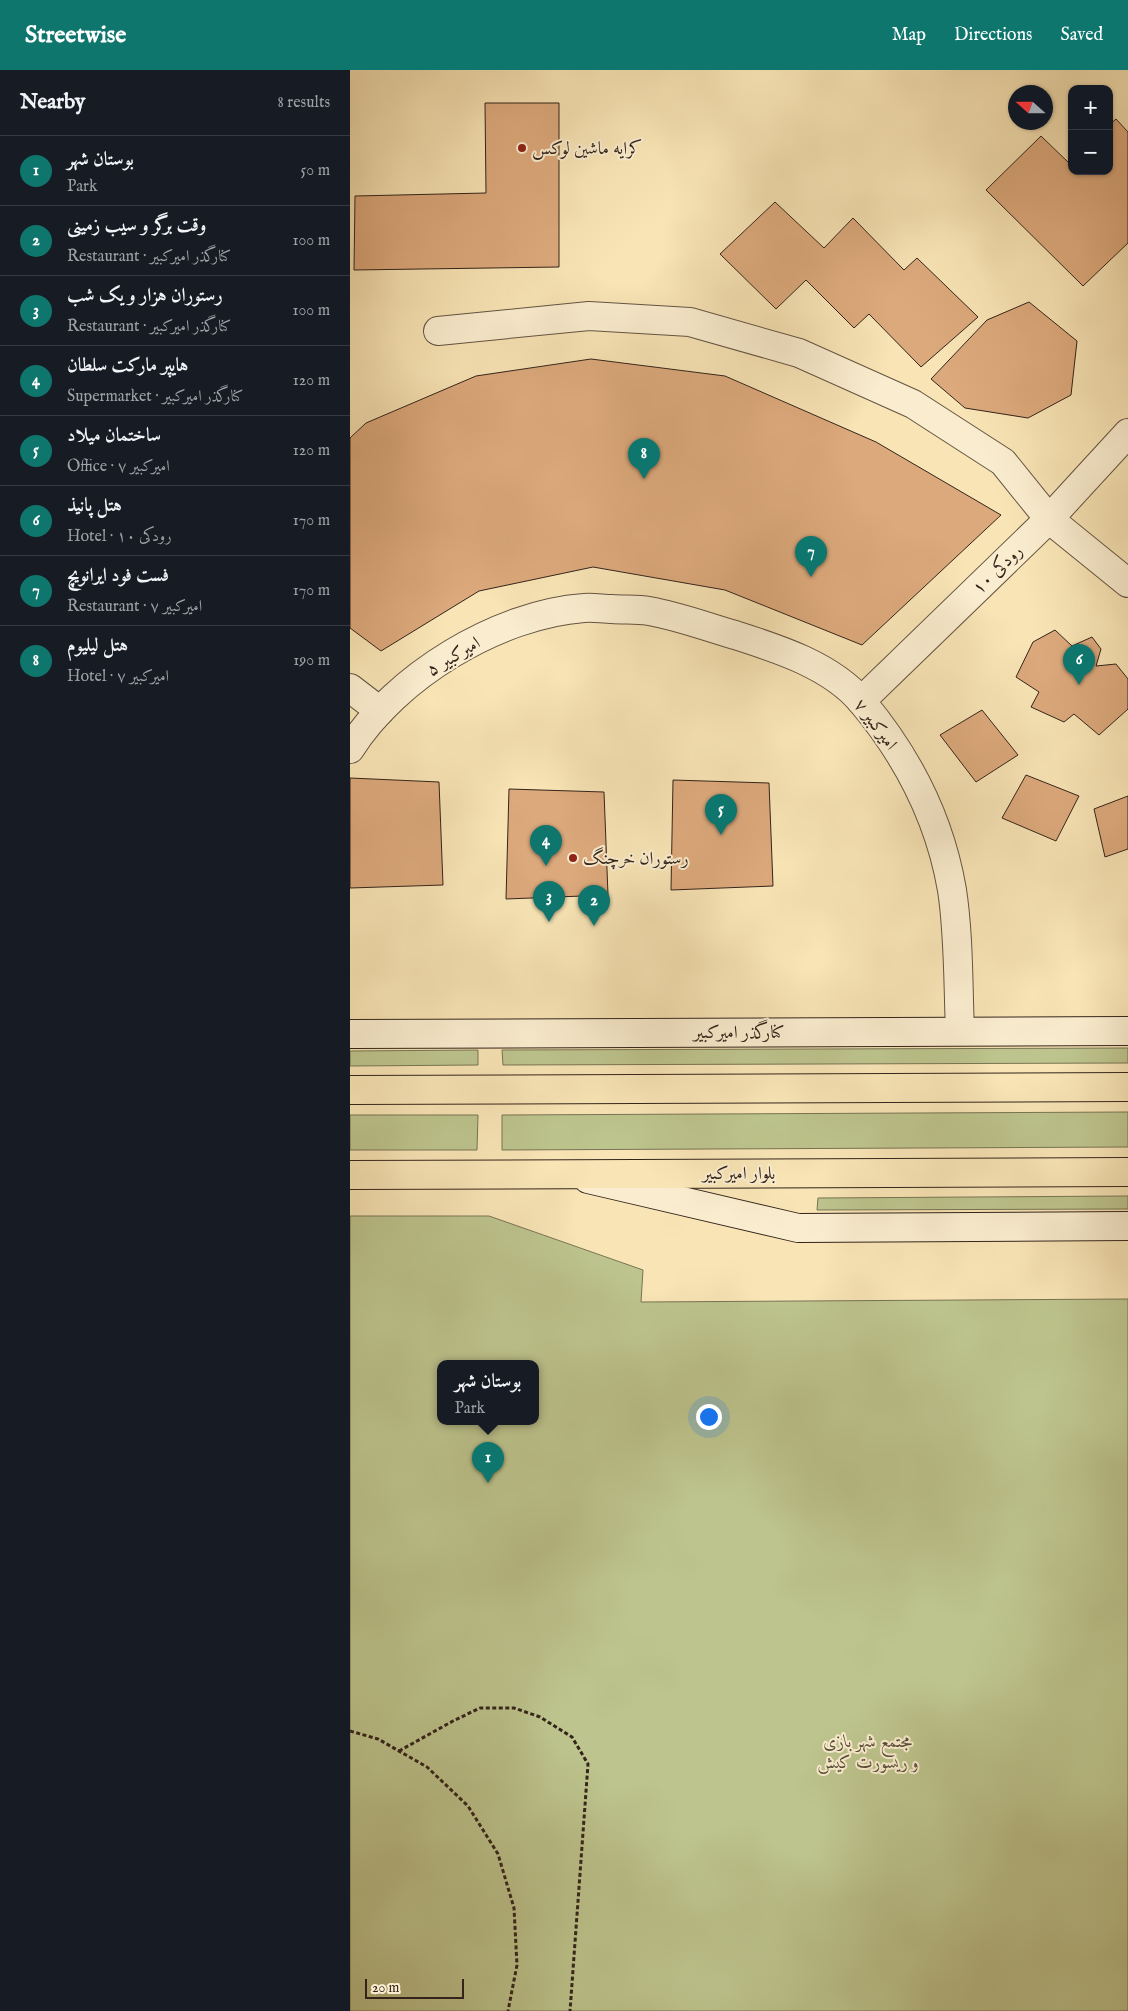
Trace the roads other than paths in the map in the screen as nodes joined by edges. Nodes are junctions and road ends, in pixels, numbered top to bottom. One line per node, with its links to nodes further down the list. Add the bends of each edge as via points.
1 (438, 331): 3 (street, via 589,316 690,322 800,353 913,404 1003,462)
2 (1128, 432): 3 (street, رودکی ۱۰)
3 (1049, 519): 4 (street); 7 (street, رودکی ۱۰)
4 (1128, 583)
5 (584, 608): 7 (street, امیرکبیر ۷, via 649,611 750,640 828,672); 8 (street, امیرکبیر ۵, via 508,626 473,642 439,661)
6 (350, 688): 8 (street)
7 (861, 700): 10 (street, امیرکبیر ۷, via 914,776 944,852 952,893)
8 (380, 711): 9 (street, امیرکبیر ۵)
9 (350, 749)
10 (960, 1031): 11 (street, کنارگذر امیرکبیر); 12 (street, کنارگذر امیرکبیر)
11 (1128, 1031)
12 (350, 1034)
13 (1128, 1087): 14 (main road)
14 (350, 1090)
15 (1128, 1172): 16 (main road, بلوار امیرکبیر)
16 (565, 1174): 17 (main road, بلوار امیرکبیر); 18 (street, via 798,1228)
17 (350, 1175)
18 (1128, 1226)

